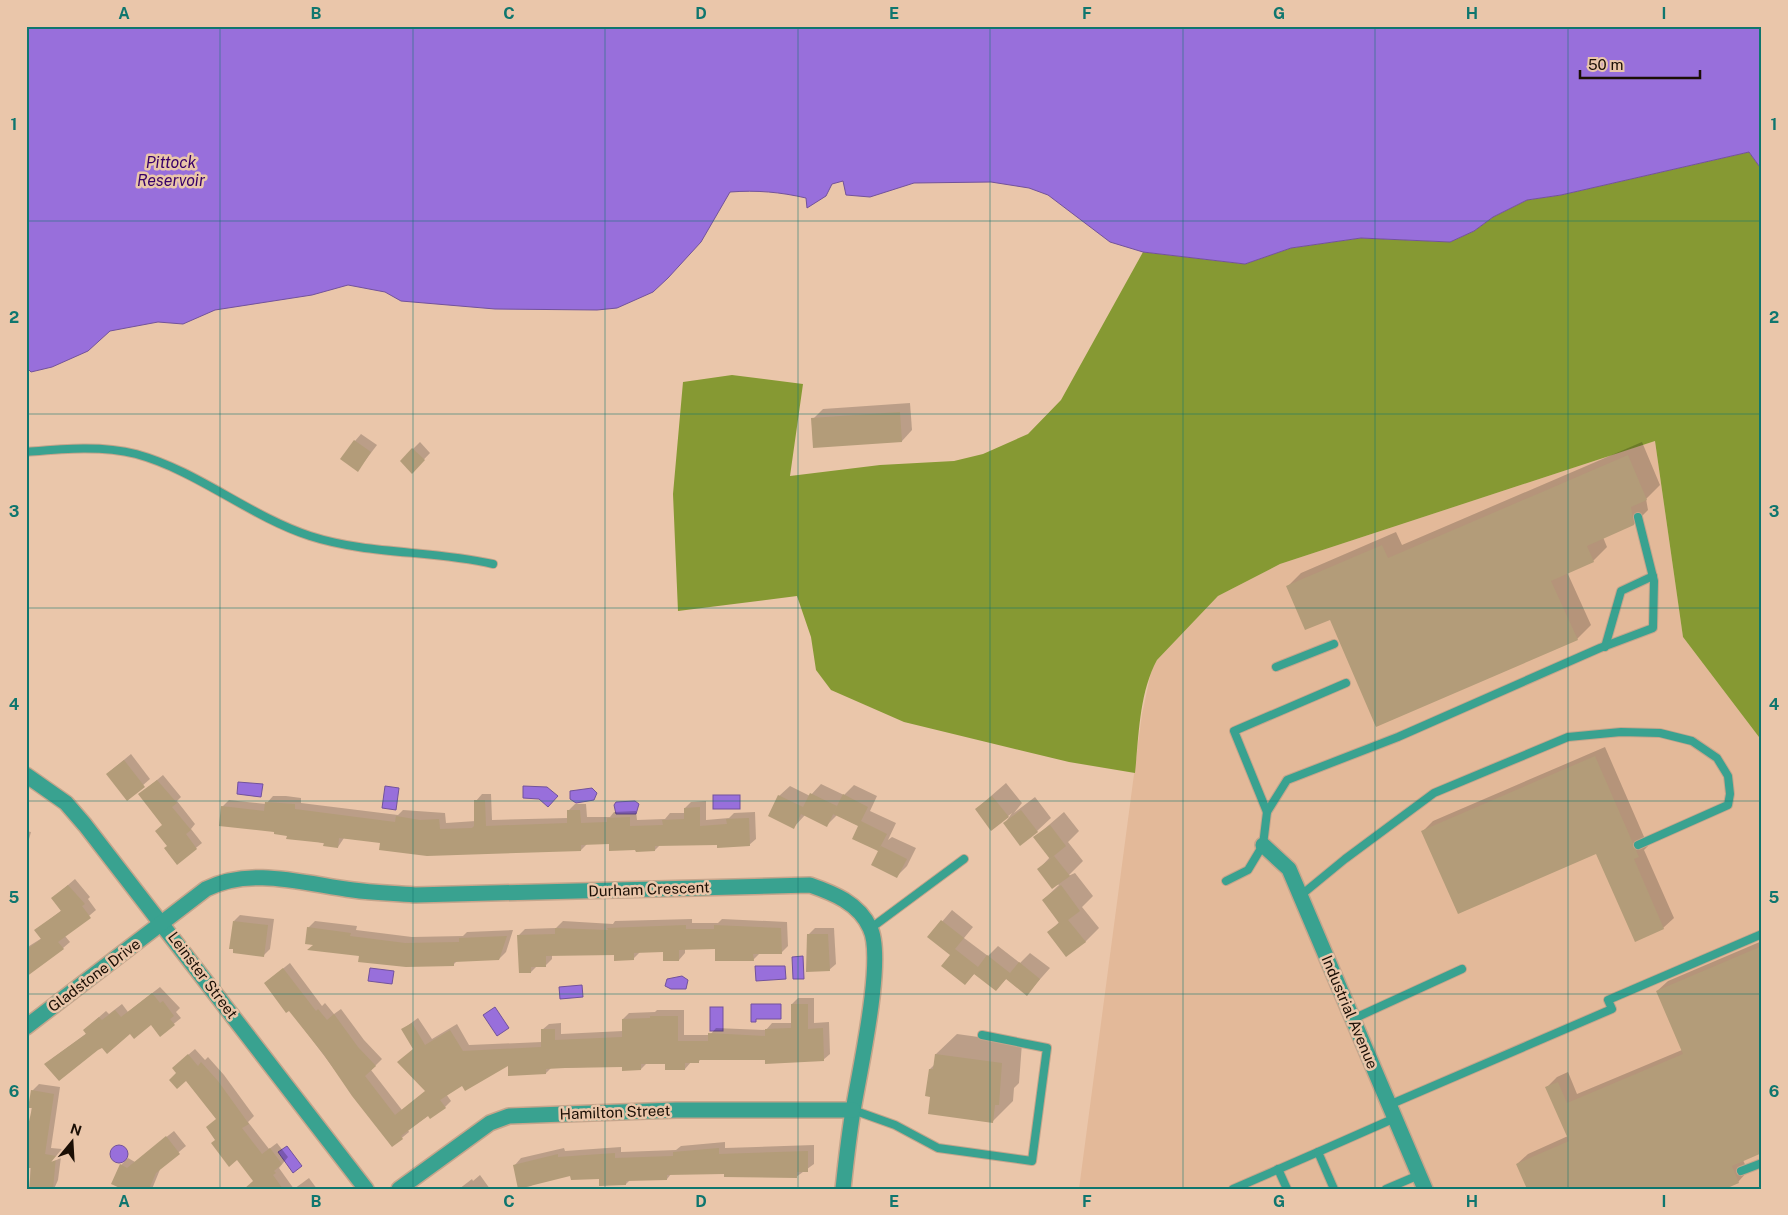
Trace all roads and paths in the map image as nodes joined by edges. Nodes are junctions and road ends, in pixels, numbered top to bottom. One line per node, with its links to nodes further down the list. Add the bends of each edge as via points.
1 (26, 452): 3 (lane, via 73,449 117,450 134,454 185,474 308,536 363,548 461,557)
2 (1638, 517): 4 (lane)
3 (493, 564)
4 (1653, 576): 6 (lane, via 1621,591); 6 (lane, via 1653,628)
5 (1334, 644): 7 (lane)
6 (1606, 647): 10 (lane, via 1398,737 1287,780)
7 (1276, 667)
8 (1346, 683): 10 (lane, via 1234,731)
9 (26, 775): 16 (street, Leinster Street, via 66,803)
10 (1267, 812): 11 (lane)
11 (1263, 845): 14 (lane, via 1248,870); 15 (street, Industrial Avenue, via 1288,869)
12 (1638, 845): 15 (lane, via 1728,805 1728,776 1717,758 1692,741 1660,733 1621,732 1568,738 1434,793)
13 (964, 859): 17 (lane)
14 (1226, 881)
15 (1300, 896): 20 (street, Industrial Avenue)
16 (162, 923): 17 (street, Durham Crescent, via 206,889 232,878 248,877 415,895 810,885 836,894 849,903); 21 (street, Gladstone Drive); 30 (street, Leinster Street)
17 (871, 928): 23 (street, via 875,952 872,990)
18 (1762, 934): 24 (lane, via 1608,1000 1612,1009)
19 (1462, 969): 20 (lane)
20 (1353, 1018): 24 (street, Industrial Avenue)
21 (26, 1027)
22 (982, 1036): 23 (lane, via 1047,1048 1032,1161 938,1148 894,1125)
23 (853, 1110): 31 (street, Hamilton Street, via 676,1110 509,1116 477,1131); 32 (street)
24 (1392, 1112): 25 (lane); 29 (street, Industrial Avenue)
25 (1318, 1152): 27 (lane); 35 (lane)
26 (1762, 1163): 28 (lane)
27 (1278, 1169): 33 (lane); 34 (lane)
28 (1741, 1171)
29 (1422, 1182): 36 (lane)
30 (366, 1189)
31 (399, 1189)
32 (842, 1189)
33 (1233, 1189)
34 (1286, 1189)
35 (1334, 1189)
36 (1386, 1189)

